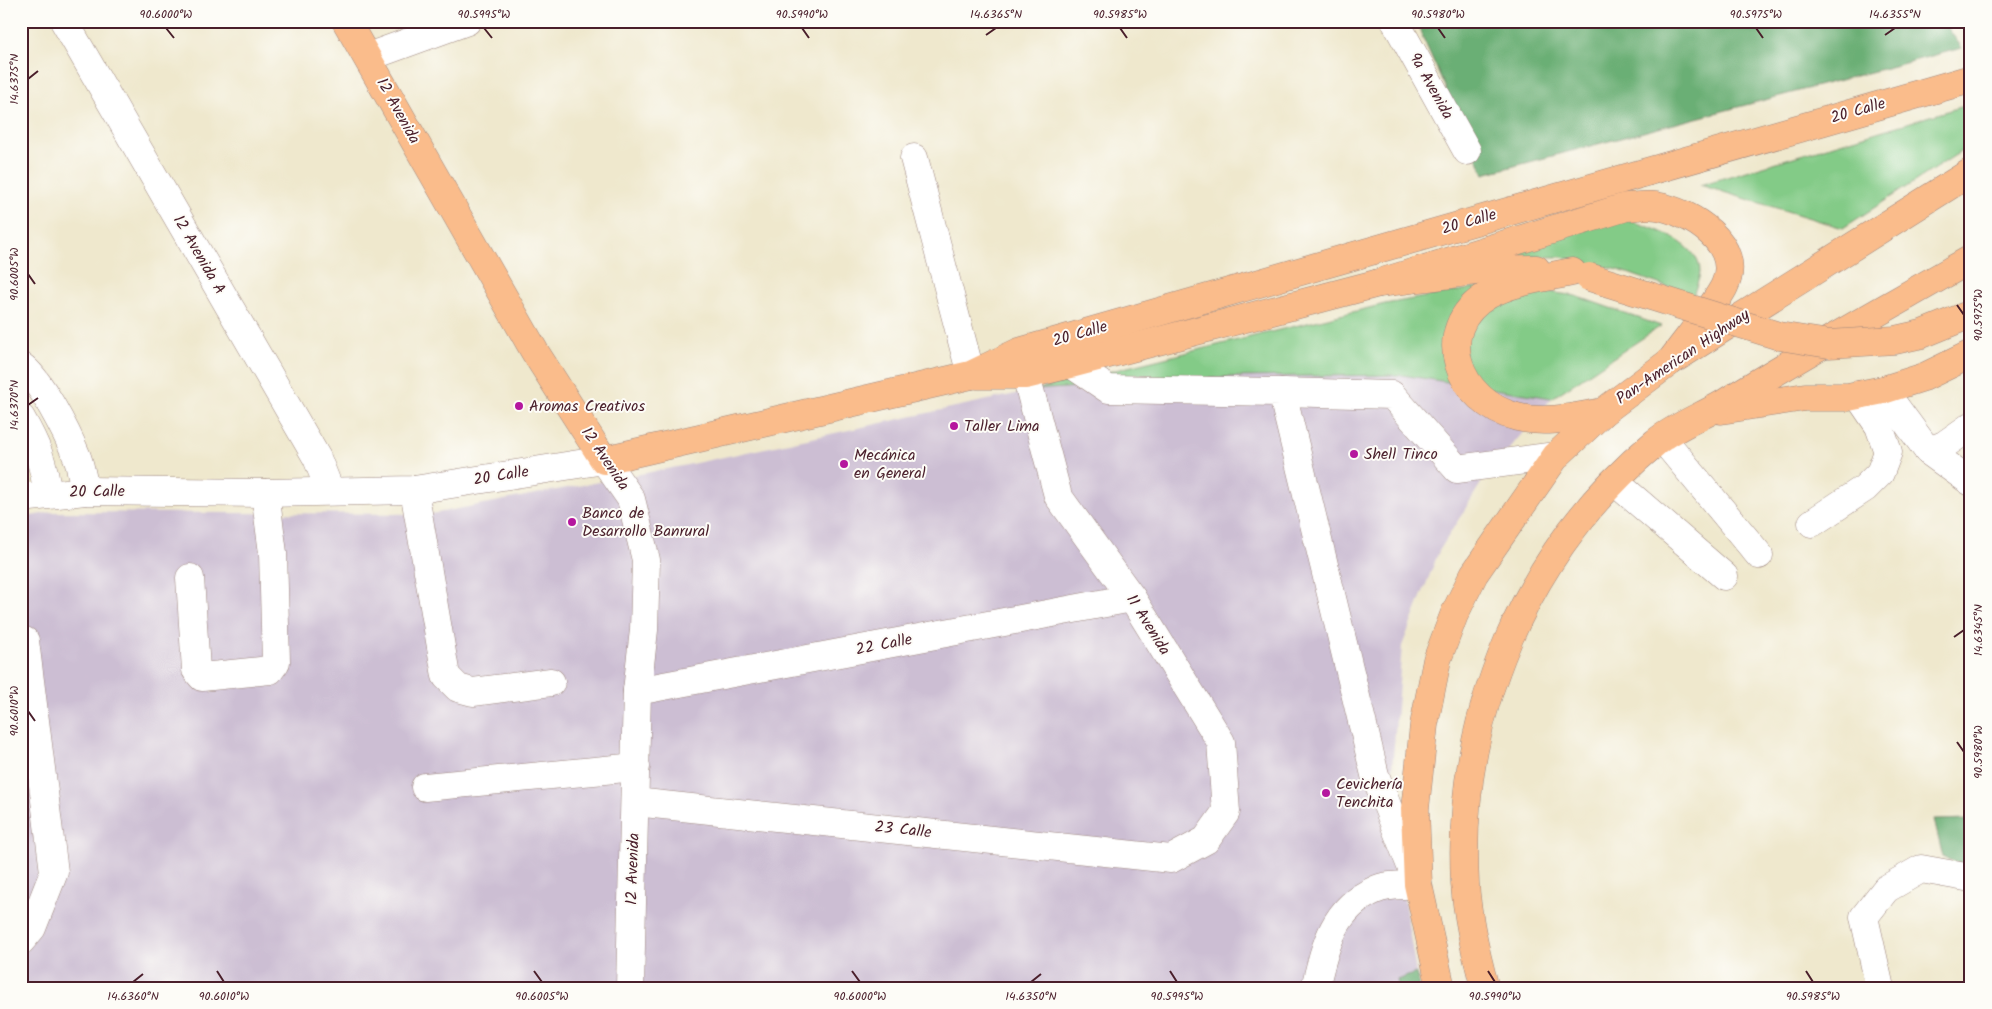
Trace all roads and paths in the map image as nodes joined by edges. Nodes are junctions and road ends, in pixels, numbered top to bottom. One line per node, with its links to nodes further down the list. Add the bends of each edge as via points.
1 (64, 21): 34 (street, 12 Avenida A, via 317,458)
2 (346, 21): 5 (main road, 12 Avenida)
3 (467, 21): 5 (street)
4 (1401, 23): 7 (street, 9a Avenida)
5 (368, 57): 29 (main road, 12 Avenida, via 535,352)
6 (1971, 79): 18 (main road, 20 Calle, via 1019,352)
7 (1467, 150)
8 (914, 158): 18 (street)
9 (1971, 172): 15 (main road, Pan-American Highway)
10 (1971, 259): 23 (main road)
11 (1581, 274): 12 (main road, via 1540,269 1483,270); 13 (main road, bridge, via 1779,336 1829,344 1895,340 1922,334); 22 (main road, via 1514,285 1474,306 1459,333 1458,362 1472,391 1483,402 1516,417 1547,420)
12 (1379, 283): 15 (main road, 20 Calle, via 1626,208 1655,205 1690,217 1715,236 1724,251 1728,270 1724,286); 16 (main road, 20 Calle)
13 (1971, 314)
14 (1971, 354): 21 (main road, via 1924,377)
15 (1671, 361): 22 (main road, Pan-American Highway)
16 (1071, 364): 19 (main road, 20 Calle); 20 (street, via 1108,389)
17 (21, 366): 33 (street, via 30,371 56,415 78,458)
18 (970, 375): 19 (main road, 20 Calle); 29 (main road, 20 Calle)
19 (1026, 375): 41 (street, 11 Avenida, via 1058,496)
20 (1282, 392): 28 (street, via 1392,395 1456,469); 50 (street, via 1375,775)
21 (1871, 393): 23 (main road, via 1805,397); 27 (street); 37 (street, via 1888,452 1880,472 1865,488)
22 (1603, 412): 28 (main road, Pan-American Highway)
23 (1710, 412): 26 (main road)
24 (21, 418): 36 (street, via 38,449 46,473)
25 (1971, 426): 27 (street, via 1944,445)
26 (1662, 438): 30 (main road); 38 (street)
27 (1928, 451): 31 (street)
28 (1556, 456): 50 (main road, Pan-American Highway, via 1474,574 1454,615 1438,660 1424,725 1415,809)
29 (604, 460): 32 (street, 20 Calle); 44 (street, 12 Avenida, via 631,499 646,560 644,630)
30 (1615, 482): 39 (street); 55 (main road, via 1563,543 1530,594 1510,631 1482,717 1472,760 1465,884)
31 (1971, 482)
32 (414, 490): 34 (street, 20 Calle); 43 (street, via 446,676 458,688 473,692)
33 (85, 491): 35 (street, 20 Calle); 36 (street, 20 Calle)
34 (330, 491): 35 (street, 20 Calle)
35 (264, 493): 40 (street, via 273,553 276,662 270,670 202,677 196,670)
36 (34, 496)
37 (1812, 523)
38 (1759, 555)
39 (1724, 576)
40 (190, 578)
41 (1132, 598): 44 (street, 22 Calle); 48 (street, 11 Avenida, via 1221,742 1226,812 1206,840)
42 (25, 641): 51 (street, via 54,872 32,928)
43 (551, 682)
44 (637, 691): 45 (street, 12 Avenida)
45 (636, 767): 46 (street); 47 (street, 12 Avenida)
46 (425, 788)
47 (635, 802): 48 (street, 23 Calle); 52 (street, 12 Avenida)
48 (1171, 859)
49 (1971, 878): 56 (street, via 1921,869 1886,889 1864,917)
50 (1418, 884): 53 (street, via 1376,889 1349,906 1336,922); 54 (main road, Pan-American Highway)
51 (21, 941)
52 (630, 988)
53 (1315, 988)
54 (1441, 988)
55 (1485, 988)
56 (1880, 988)

